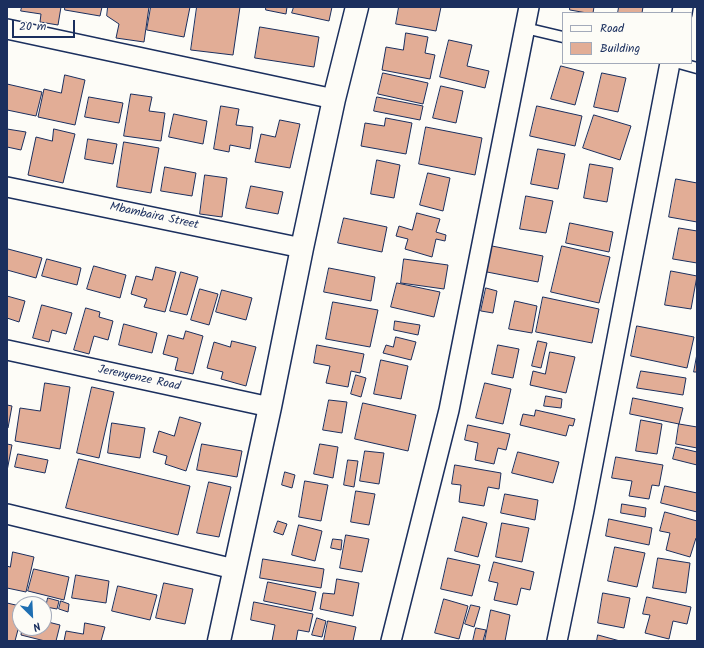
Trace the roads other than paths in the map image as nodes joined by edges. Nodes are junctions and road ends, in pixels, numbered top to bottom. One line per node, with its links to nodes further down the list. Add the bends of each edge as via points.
1 (357, 7): 9 (street)
2 (530, 7): 3 (street)
3 (525, 28): 5 (lane); 17 (street, via 449,410)
4 (7, 29): 9 (street)
5 (562, 37)
6 (670, 64): 18 (street)
7 (683, 64): 8 (lane)
8 (697, 68)
9 (334, 100): 11 (street)
10 (7, 187): 11 (street, Mbambaira Street)
11 (302, 248): 13 (street)
12 (7, 350): 13 (street, Jerenyenze Road)
13 (270, 407): 15 (street)
14 (7, 514): 15 (street)
15 (234, 570): 16 (street)
16 (219, 641)
17 (391, 641)
18 (557, 641)

